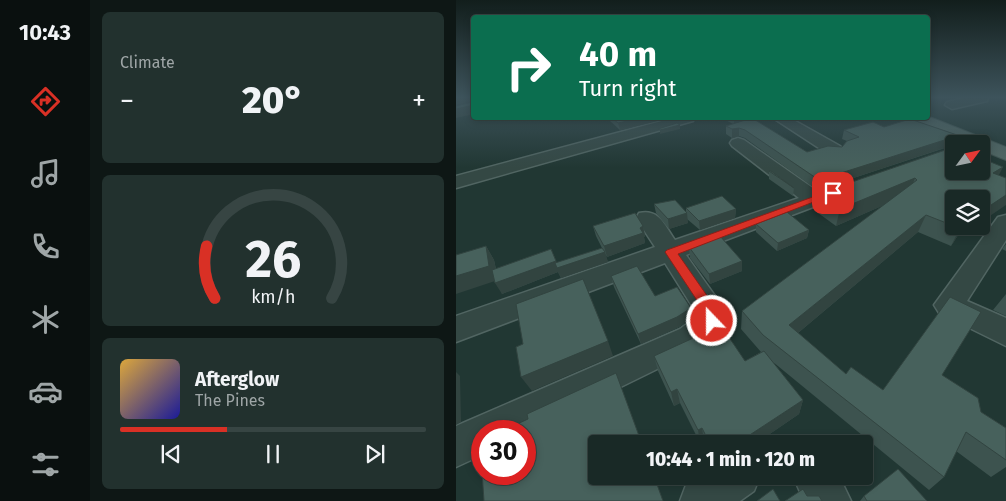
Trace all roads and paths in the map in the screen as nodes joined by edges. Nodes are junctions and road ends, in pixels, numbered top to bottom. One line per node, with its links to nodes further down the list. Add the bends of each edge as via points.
1 (676, 121): 12 (street)
2 (786, 121): 9 (street)
3 (927, 121): 5 (main road)
4 (940, 121): 8 (main road)
5 (960, 135)
6 (738, 143): 13 (street)
7 (990, 147): 10 (main road)
8 (1006, 148)
9 (834, 150)
10 (1006, 154)
11 (869, 180): 13 (street)
12 (456, 182)
13 (815, 200): 16 (street)
14 (647, 218): 16 (street)
15 (1006, 222): 17 (street)
16 (671, 252): 18 (street); 20 (street, via 710,310 712,321 691,338)
17 (996, 255): 19 (street, via 948,305)
18 (456, 329)
19 (1006, 333)
20 (513, 420)
21 (471, 440): 22 (street)
22 (456, 447)
23 (726, 485): 25 (street)
24 (819, 485): 26 (street)
25 (702, 501)
26 (829, 501)

